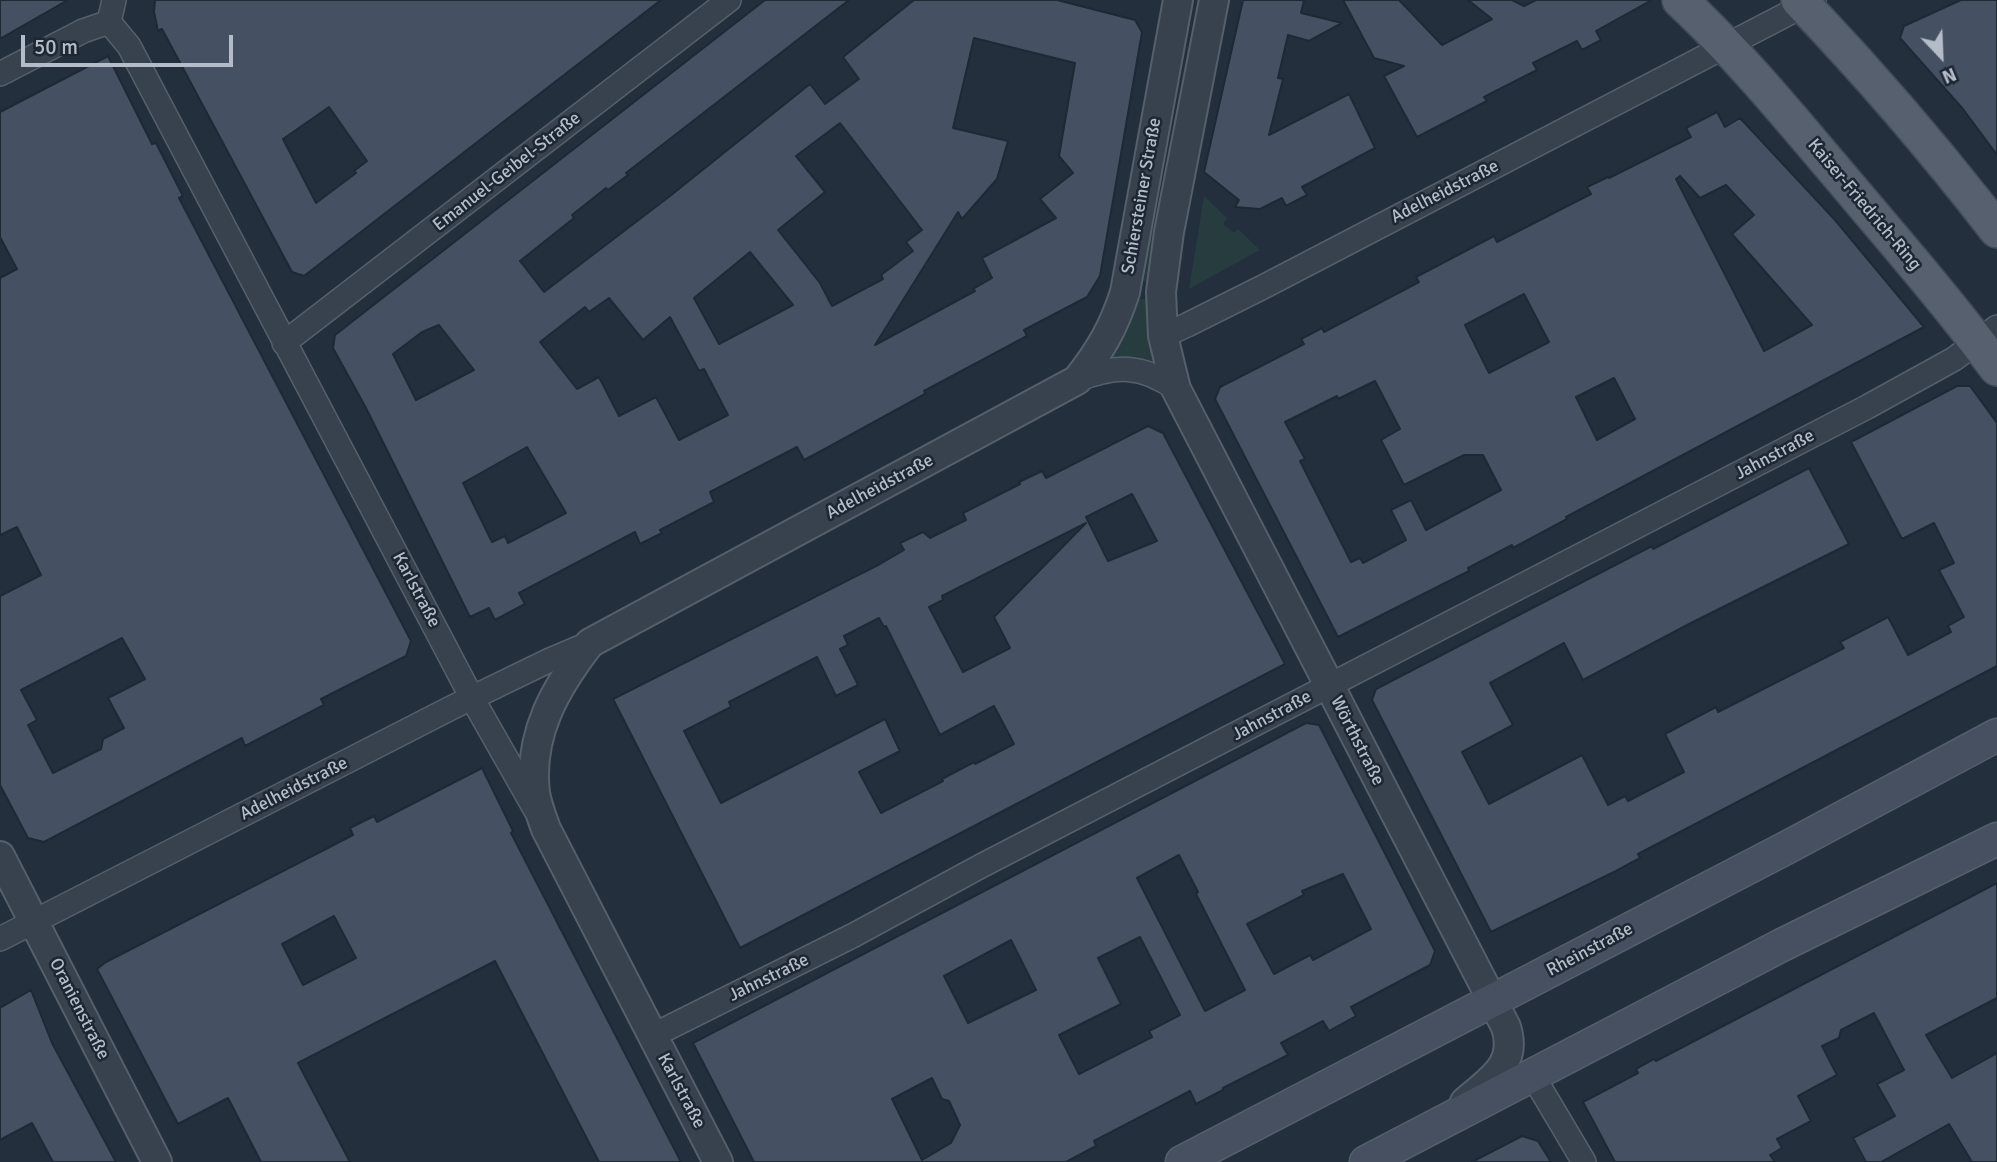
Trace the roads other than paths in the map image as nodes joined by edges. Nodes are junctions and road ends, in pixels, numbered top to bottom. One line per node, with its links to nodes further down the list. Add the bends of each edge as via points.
1 (729, 0): 11 (street, Emanuel-Geibel-Straße)
2 (1178, 0): 13 (street, Schiersteiner Straße, via 1125,292 1116,319)
3 (1680, 0): 7 (main road, Kaiser-Friedrich-Ring)
4 (1211, 1): 10 (street, Schiersteiner Straße, via 1169,232 1161,292)
5 (1806, 2): 7 (street); 9 (main road)
6 (112, 11): 8 (street); 11 (street, Karlstraße)
7 (1727, 46): 10 (street, Adelheidstraße); 12 (main road, Kaiser-Friedrich-Ring)
8 (0, 74)
9 (1997, 230)
10 (1163, 336): 14 (street, Wörthstraße)
11 (284, 343): 17 (street, Karlstraße)
12 (1991, 346): 16 (street, Jahnstraße, via 1954,359)
13 (1077, 380): 14 (street, Adelheidstraße, via 1136,369); 15 (street, Adelheidstraße)
14 (1176, 389): 16 (street, Wörthstraße)
15 (590, 643): 17 (street, Adelheidstraße); 19 (street, Adelheidstraße, via 556,693 539,735 535,795)
16 (1329, 686): 24 (street, Wörthstraße); 25 (street, Jahnstraße)
17 (472, 698): 19 (street, Karlstraße); 22 (street, Adelheidstraße)
18 (1997, 735): 24 (main road, Rheinstraße)
19 (546, 829): 25 (street, Karlstraße)
20 (1997, 839): 26 (main road)
21 (0, 856): 22 (street, Oranienstraße)
22 (35, 921): 23 (street, Adelheidstraße); 28 (street, Oranienstraße)
23 (0, 939)
24 (1492, 1001): 27 (street, Wörthstraße, via 1507,1032 1506,1060 1496,1076); 30 (main road, Rheinstraße)
25 (652, 1036): 29 (street, Karlstraße)
26 (1533, 1076): 27 (main road); 32 (street)
27 (1438, 1124): 31 (main road)
28 (157, 1162)
29 (718, 1162)
30 (1182, 1162)
31 (1366, 1162)
32 (1584, 1162)

